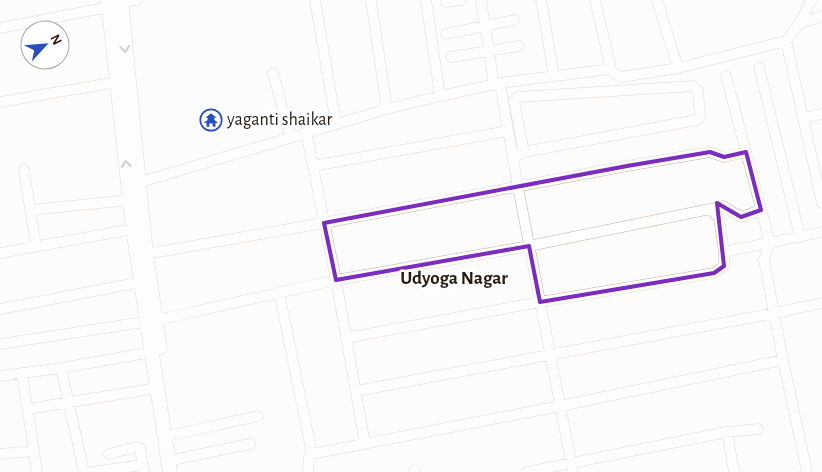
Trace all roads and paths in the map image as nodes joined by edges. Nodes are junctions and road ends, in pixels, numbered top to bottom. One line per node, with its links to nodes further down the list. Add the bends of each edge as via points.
1 (138, 0): 11 (street)
2 (315, 0): 36 (street)
3 (371, 0): 33 (street)
4 (426, 0): 31 (street)
5 (461, 0): 12 (street)
6 (481, 0): 16 (street)
7 (541, 0): 27 (street)
8 (595, 0): 25 (street)
9 (657, 0): 24 (street)
10 (812, 0): 15 (street)
11 (115, 2): 17 (street); 29 (main road); 45 (main road, one-way to 45)
12 (446, 2)
13 (822, 16): 15 (street)
14 (514, 20): 16 (street)
15 (799, 24): 19 (street)
16 (485, 27): 18 (street); 21 (street)
17 (0, 28)
18 (446, 34)
19 (786, 41): 24 (street); 35 (street)
20 (519, 46): 21 (street)
21 (488, 52): 22 (street); 30 (street)
22 (451, 57)
23 (759, 67): 55 (street)
24 (678, 68): 25 (street, via 622,76)
25 (611, 69): 27 (street)
26 (273, 73): 39 (street)
27 (554, 76): 30 (street)
28 (726, 76): 41 (street)
29 (118, 82): 32 (street); 45 (main road, one-way to 29)
30 (497, 84): 31 (street); 37 (street)
31 (440, 96): 33 (street)
32 (0, 102)
33 (387, 109): 36 (street)
34 (822, 114): 35 (street)
35 (803, 118): 48 (street)
36 (336, 124): 38 (street)
37 (508, 131): 42 (street); 43 (street)
38 (306, 132): 39 (street); 43 (street)
39 (290, 137): 45 (street)
40 (524, 152): 40 (street, via 697,120 700,116 698,91 693,86 518,97 514,101); 42 (street)
41 (746, 152): 46 (street, via 724,157 710,152); 51 (street)
42 (513, 158): 46 (street)
43 (313, 166): 52 (street)
44 (24, 170): 50 (street)
45 (134, 184): 47 (main road); 61 (main road)
46 (518, 187): 52 (street); 58 (street)
47 (130, 200): 50 (street); 53 (main road)
48 (822, 203)
49 (710, 208): 51 (street, via 722,206 740,217); 58 (street); 59 (street, via 719,218)
50 (30, 210): 57 (street)
51 (761, 210): 56 (street)
52 (324, 223): 61 (street); 62 (street)
53 (133, 229): 57 (street); 63 (main road)
54 (822, 232): 55 (street)
55 (800, 237): 56 (street)
56 (770, 243): 59 (street); 68 (street, via 764,260)
57 (36, 246): 60 (street)
58 (529, 246): 62 (street); 65 (street)
59 (724, 252): 65 (street, via 724,266 714,273)
60 (0, 253)
61 (146, 254): 69 (main road)
62 (336, 280): 64 (street); 70 (street)
63 (141, 282): 67 (street); 69 (main road)
64 (279, 292): 69 (street); 92 (street)
65 (540, 302): 70 (street); 73 (street)
66 (822, 303): 68 (street)
67 (0, 309)
68 (775, 313): 73 (street); 74 (street)
69 (152, 320): 71 (street); 72 (main road); 86 (main road)
70 (346, 338): 79 (street)
71 (0, 344)
72 (152, 352): 75 (street); 78 (main road)
73 (550, 356): 79 (street); 81 (street)
74 (783, 360): 81 (street); 102 (street)
75 (61, 368): 76 (street); 80 (street)
76 (22, 373): 77 (street); 82 (street)
77 (0, 376)
78 (157, 388): 80 (street); 94 (main road)
79 (356, 391): 88 (street)
80 (69, 402): 82 (street); 97 (street)
81 (560, 406): 88 (street); 95 (street)
82 (28, 409): 89 (street)
83 (258, 416): 86 (street)
84 (758, 429): 85 (street)
85 (727, 432): 95 (street); 101 (street)
86 (172, 435): 94 (main road)
87 (250, 444): 94 (street)
88 (365, 444): 92 (street)
89 (34, 451): 90 (street); 96 (street)
90 (0, 454)
91 (109, 454): 93 (street, via 140,448)
92 (312, 454): 99 (street)
93 (144, 468): 98 (street)
94 (175, 468)
95 (572, 468): 100 (street)
96 (36, 472)
97 (84, 472)
98 (92, 472)
99 (308, 472)
100 (527, 472)
101 (734, 472)
102 (806, 472)

